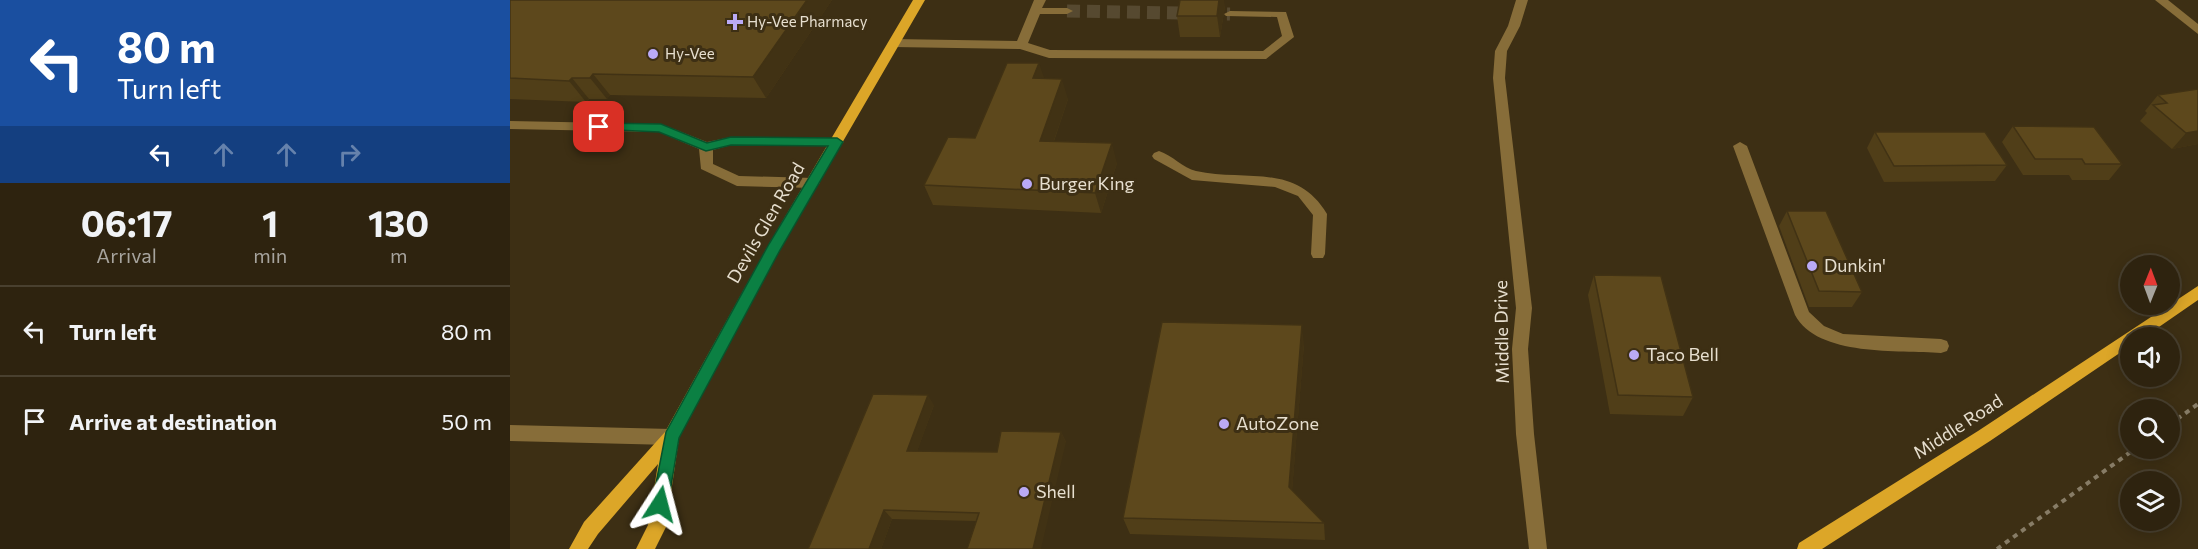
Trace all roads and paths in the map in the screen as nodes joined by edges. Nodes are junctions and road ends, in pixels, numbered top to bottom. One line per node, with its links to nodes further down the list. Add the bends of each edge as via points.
1 (919, 0): 8 (main road, Devils Glen Road)
2 (1522, 0): 28 (street, Middle Drive, via 1502,51 1499,78 1524,308 1520,349)
3 (2161, 0): 7 (street)
4 (1038, 5): 5 (street); 9 (street)
5 (1067, 11)
6 (1230, 14): 9 (street, via 1282,14 1288,37 1266,55 1048,54)
7 (2198, 30)
8 (894, 43): 9 (street); 11 (main road, Devils Glen Road)
9 (1021, 45)
10 (510, 125): 13 (street, via 661,128)
11 (837, 142): 13 (street, via 731,141); 15 (main road, Devils Glen Road)
12 (1740, 146): 20 (street, via 1803,315 1818,330 1842,340)
13 (706, 147): 15 (street, via 706,166 737,181)
14 (1159, 156): 16 (street, via 1192,176 1277,182 1303,193 1320,214)
15 (813, 183): 24 (main road, Devils Glen Road)
16 (1318, 254)
17 (2198, 292): 18 (main road, Middle Road)
18 (2146, 327)
19 (2120, 345): 29 (main road, Middle Road)
20 (1941, 346)
21 (2198, 404): 22 (path)
22 (2180, 417)
23 (510, 433): 24 (street)
24 (671, 437): 26 (main road, Devils Glen Road, via 591,528); 27 (main road, Devils Glen Road, via 657,527)
25 (2121, 459): 30 (path)
26 (578, 549)
27 (645, 549)
28 (1538, 549)
29 (1806, 549)
30 (1997, 549)

